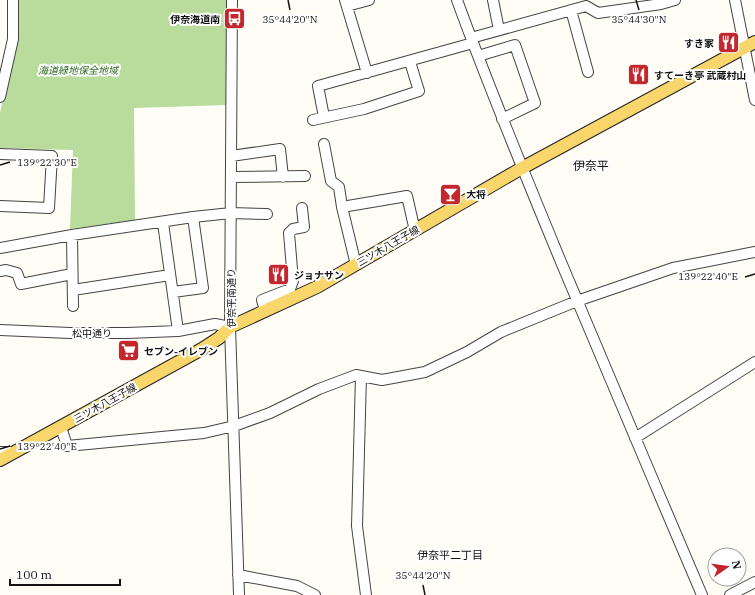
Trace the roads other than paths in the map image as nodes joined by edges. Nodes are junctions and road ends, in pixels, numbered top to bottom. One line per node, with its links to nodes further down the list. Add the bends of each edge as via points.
1 (13, 0): 17 (street, via 17,38)
2 (232, 0): 24 (street, 伊奈平南通り)
3 (369, 0): 8 (street)
4 (457, 0): 11 (street)
5 (493, 0): 10 (street)
6 (676, 0): 9 (street, via 598,13 586,6)
7 (735, 0): 12 (street)
8 (346, 3): 15 (street)
9 (571, 10): 10 (street); 16 (street)
10 (499, 30): 11 (street)
11 (472, 41): 13 (street); 14 (street)
12 (750, 45): 18 (street); 25 (main road, 三ツ木八王子線)
13 (478, 56): 20 (street); 20 (street, via 515,45 535,103)
14 (410, 62): 15 (street); 19 (street, via 419,91 364,109)
15 (367, 72): 19 (street, via 318,86)
16 (588, 72)
17 (0, 97)
18 (755, 100)
19 (324, 117): 21 (street)
20 (502, 119): 25 (street)
21 (313, 120)
22 (324, 144): 30 (street, via 331,181 339,187)
23 (0, 154): 29 (street, via 52,156 49,208)
24 (230, 156): 27 (street, 伊奈平南通り); 28 (street, via 280,149)
25 (522, 168): 36 (main road, 三ツ木八王子線); 46 (street)
26 (305, 176): 28 (street)
27 (231, 177): 28 (street); 32 (street, 伊奈平南通り)
28 (283, 177)
29 (0, 206)
30 (342, 207): 36 (street, via 407,196); 40 (street)
31 (302, 208): 48 (street, via 304,227 292,229 289,233 293,281 290,289 262,300)
32 (231, 213): 33 (street); 34 (street); 49 (street, 伊奈平南通り)
33 (268, 214)
34 (193, 217): 35 (street); 45 (street, via 203,288)
35 (163, 223): 37 (street); 43 (street)
36 (415, 231): 40 (main road, 三ツ木八王子線)
37 (72, 235): 38 (street); 42 (street)
38 (0, 248)
39 (755, 252): 46 (street, via 673,268)
40 (356, 265): 48 (main road, 三ツ木八王子線, via 317,287)
41 (0, 271): 42 (street, via 17,273 21,284)
42 (72, 274): 44 (street)
43 (170, 275): 44 (street); 45 (street)
44 (72, 290): 47 (street)
45 (172, 292): 51 (street)
46 (577, 301): 53 (street, via 501,332 425,372 382,380); 56 (street)
47 (73, 306)
48 (265, 310): 49 (main road, 三ツ木八王子線)
49 (230, 327): 51 (street, 松中通り, via 215,324); 54 (street, 伊奈平南通り); 55 (main road, 三ツ木八王子線, via 202,349)
50 (0, 330): 51 (street, 松中通り, via 70,333)
51 (178, 331)
52 (755, 362): 56 (street)
53 (361, 376): 54 (street, via 356,375 327,386 270,413); 64 (street, via 357,526)
54 (234, 426): 55 (street, via 204,433 67,446); 60 (street, 伊奈平南通り)
55 (62, 427): 58 (main road, 三ツ木八王子線)
56 (635, 438): 65 (street)
57 (0, 452): 58 (street)
58 (16, 452): 59 (main road, 三ツ木八王子線)
59 (0, 460)
60 (238, 575): 62 (street, 伊奈平南通り); 63 (street, via 297,586)
61 (755, 582): 66 (street)
62 (239, 595)
63 (315, 595)
64 (366, 595)
65 (702, 595)
66 (730, 595)

